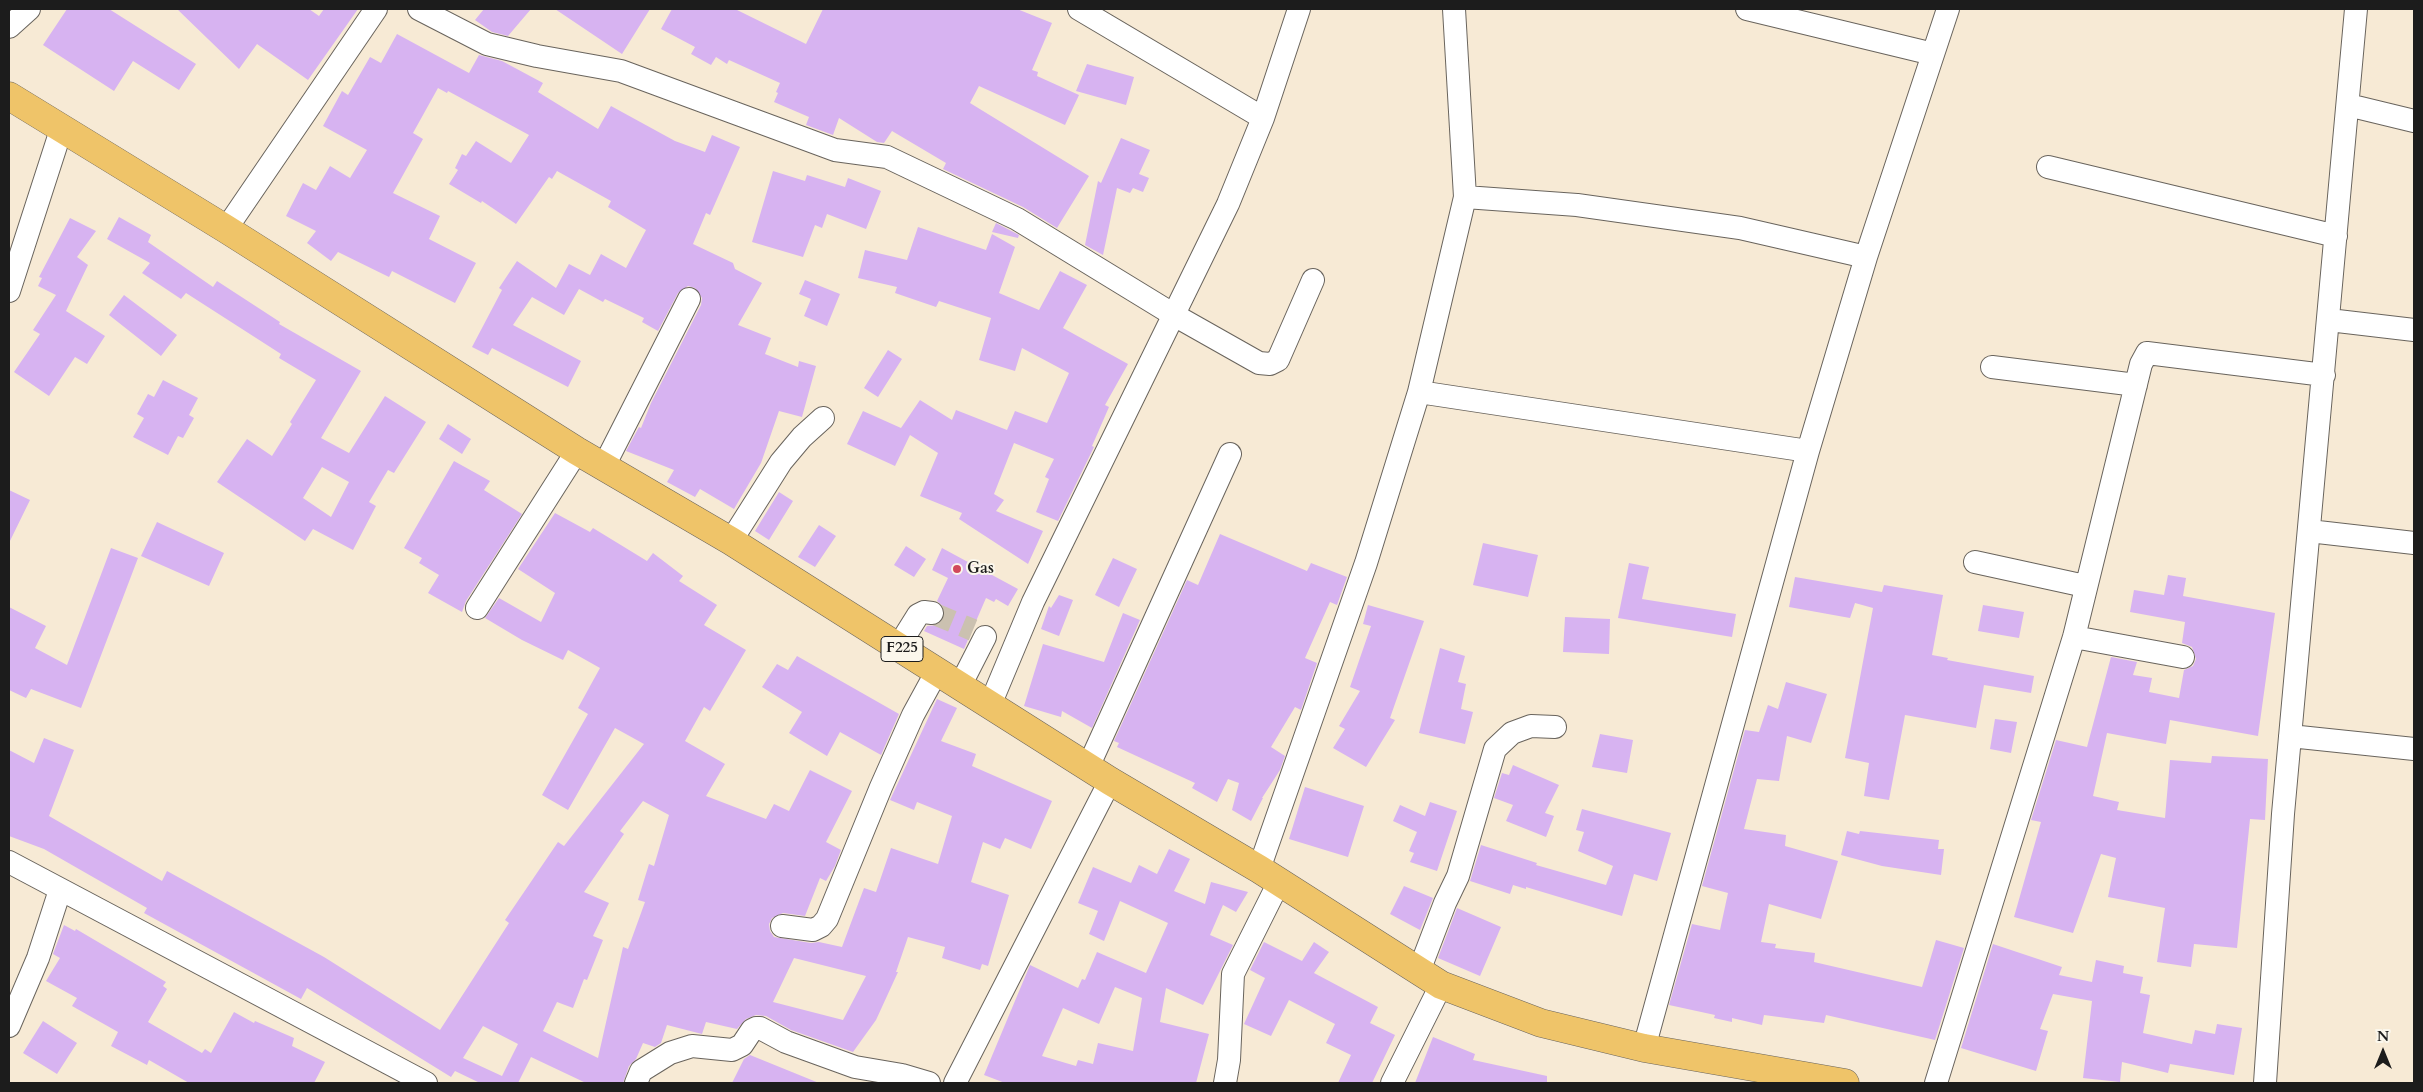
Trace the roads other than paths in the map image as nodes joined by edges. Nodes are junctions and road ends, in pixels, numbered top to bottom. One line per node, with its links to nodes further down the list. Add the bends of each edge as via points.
1 (28, 9): 10 (street)
2 (376, 9): 19 (street)
3 (419, 9): 25 (street, via 488,44 620,71 835,150 887,157 1017,219)
4 (1079, 9): 14 (street)
5 (1299, 9): 14 (street)
6 (1454, 9): 18 (street)
7 (1747, 9): 11 (street)
8 (1948, 9): 11 (street)
9 (2356, 9): 13 (street)
10 (9, 27)
11 (1933, 54): 21 (street)
12 (9, 96): 16 (main road, F225)
13 (2348, 105): 15 (street); 20 (street)
14 (1263, 118): 25 (street, via 1228,204)
15 (2414, 121)
16 (62, 127): 19 (main road, F225); 23 (street)
17 (2048, 167): 20 (street)
18 (1465, 196): 21 (street, via 1577,205 1740,228); 31 (street)
19 (226, 229): 33 (main road, F225)
20 (2336, 236): 26 (street)
21 (1866, 257): 34 (street)
22 (1313, 280): 25 (street, via 1278,360 1270,364 1260,363)
23 (9, 291)
24 (689, 300): 36 (street)
25 (1174, 316): 46 (street)
26 (2329, 320): 27 (street); 29 (street)
27 (2414, 330)
28 (1992, 367): 30 (street)
29 (2324, 375): 30 (street, via 2155,352 2147,353); 37 (street)
30 (2136, 385): 41 (street)
31 (1419, 392): 34 (street); 56 (street)
32 (823, 418): 38 (street, via 781,462)
33 (577, 451): 36 (main road, F225); 42 (street)
34 (1808, 451): 61 (street)
35 (1230, 454): 54 (street)
36 (604, 466): 38 (main road, F225)
37 (2309, 531): 39 (street); 52 (street)
38 (731, 541): 45 (main road, F225)
39 (2414, 543)
40 (1975, 562): 41 (street)
41 (2085, 586): 44 (street)
42 (478, 608)
43 (932, 613): 45 (street, via 918,615)
44 (2074, 637): 47 (street); 69 (street)
45 (898, 647): 48 (main road, F225)
46 (1012, 652): 49 (street, via 979,634); 50 (street)
47 (2183, 657)
48 (937, 671): 49 (main road, F225); 58 (street, via 881,787 827,919 814,930)
49 (960, 686): 50 (main road, F225)
50 (990, 705): 54 (main road, F225)
51 (1555, 727): 59 (street, via 1531,726 1512,733 1495,749 1458,876 1445,903)
52 (2290, 736): 53 (street); 70 (street)
53 (2414, 749)
54 (1100, 773): 56 (main road, F225); 65 (street)
55 (9, 862): 57 (street)
56 (1269, 875): 59 (main road, F225); 66 (street, via 1233,974)
57 (60, 890): 60 (street, via 38,958); 62 (street)
58 (782, 926)
59 (1430, 978): 61 (main road, F225, via 1541,1023); 67 (street)
60 (9, 1026)
61 (1644, 1048): 68 (main road, F225)
62 (426, 1083)
63 (636, 1083): 64 (street, via 641,1071 670,1053 692,1046 732,1050 742,1045 756,1028 855,1067)
64 (929, 1083)
65 (955, 1083)
66 (1225, 1083)
67 (1392, 1083)
68 (1844, 1083)
69 (1936, 1083)
70 (2265, 1083)

